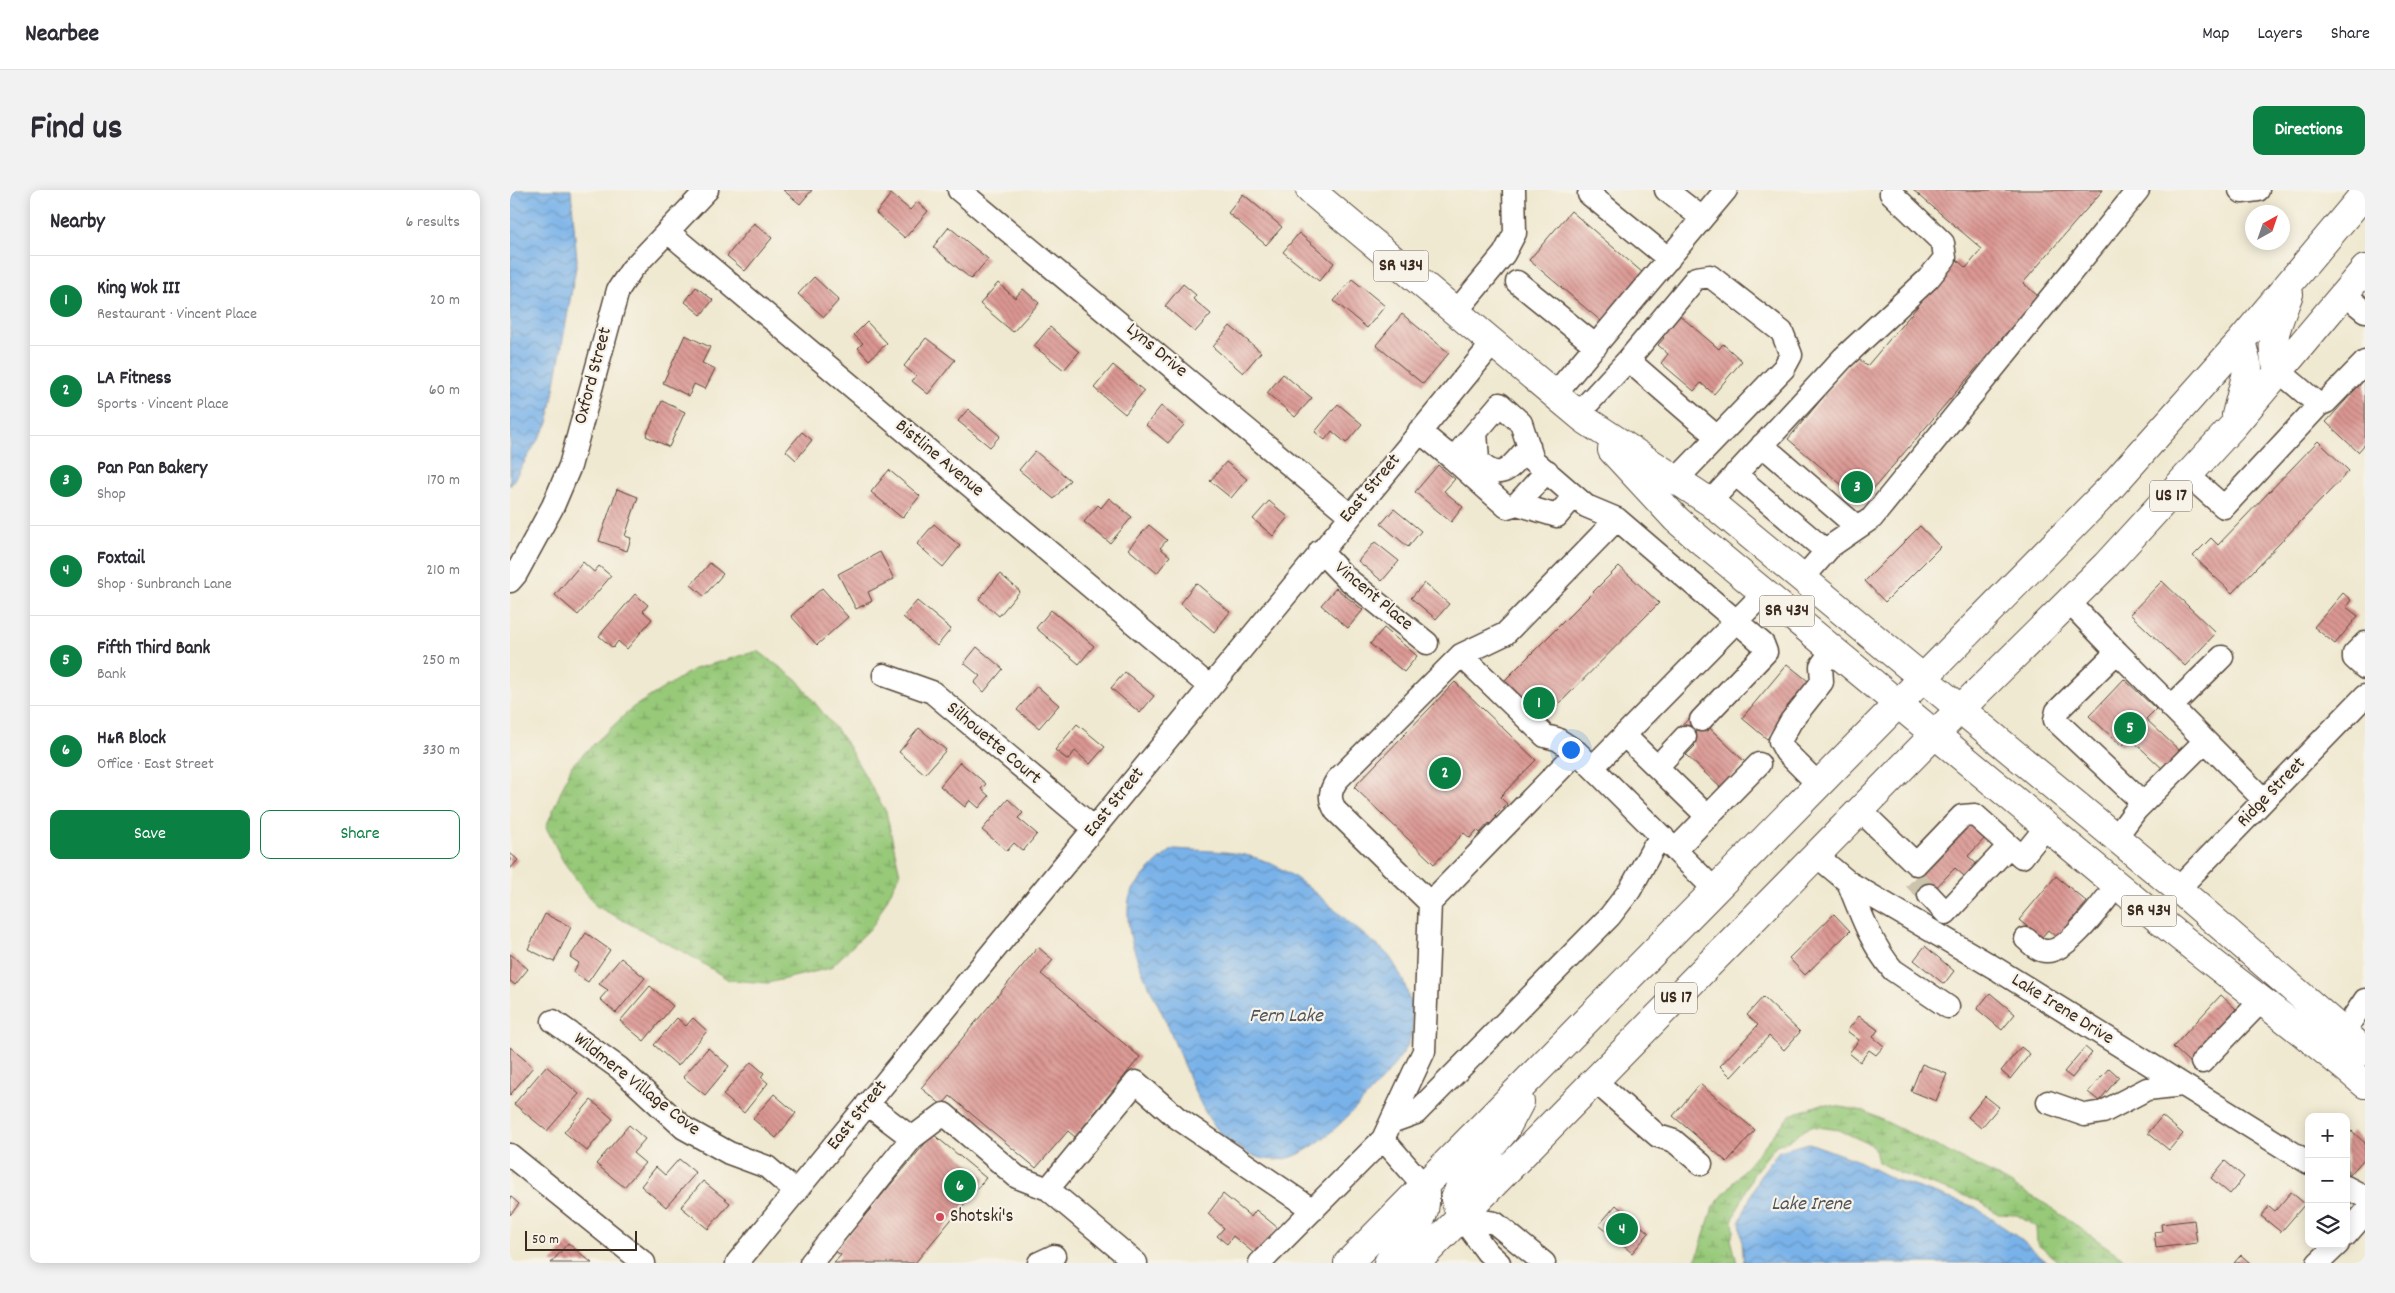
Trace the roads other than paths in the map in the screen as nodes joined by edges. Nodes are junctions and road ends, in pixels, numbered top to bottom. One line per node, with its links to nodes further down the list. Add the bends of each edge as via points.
1 (707, 190): 14 (street, Oxford Street)
2 (959, 190): 45 (street, Lyns Drive)
3 (1310, 190): 21 (main road, SR 434)
4 (1514, 190): 21 (street, via 1515,233 1504,254)
5 (1666, 190): 13 (street)
6 (1726, 190): 13 (street)
7 (1892, 190): 35 (street, via 1891,194 1943,243 1945,258 1843,358)
8 (2138, 190): 47 (street, via 1893,493 1872,518)
9 (2240, 190): 10 (street)
10 (2258, 190)
11 (2365, 193): 17 (main road, US 17)
12 (1589, 194): 15 (street)
13 (1702, 218): 15 (street)
14 (668, 232): 51 (street, Oxford Street, via 632,269 618,290 570,466 550,512); 64 (street, Bistline Avenue)
15 (1669, 259): 24 (street)
16 (2365, 269): 19 (main road, US 17)
17 (2295, 276): 22 (main road, US 17); 27 (main road, via 2275,333 2273,358)
18 (1517, 282): 24 (street)
19 (2344, 294): 20 (street); 27 (main road, US 17)
20 (2365, 311)
21 (1456, 312): 23 (main road, SR 434)
22 (2241, 341): 31 (main road, via 2248,368); 63 (main road, US 17, via 2110,488)
23 (1493, 343): 28 (main road, SR 434); 32 (street, East Street)
24 (1596, 346): 28 (street)
25 (1628, 360): 30 (street); 34 (street); 34 (street, via 1696,278 1710,276 1782,332 1791,355 1784,368)
26 (2365, 362): 29 (street, via 2326,402)
27 (2279, 371): 29 (street); 31 (main road, US 17)
28 (1554, 394): 30 (main road, SR 434)
29 (2319, 405): 40 (street, via 2224,507)
30 (1581, 417): 41 (main road, SR 434); 52 (main road, SR 434, via 1676,519)
31 (2233, 426): 40 (main road, US 17)
32 (1419, 432): 37 (street); 45 (street, East Street)
33 (1476, 432): 36 (street, via 1500,404 1522,423); 36 (street, via 1478,461 1496,474 1508,469); 37 (street)
34 (1717, 437): 41 (street)
35 (1762, 445): 39 (street); 47 (street)
36 (1529, 446): 38 (street, via 1533,460)
37 (1452, 459): 44 (street, via 1507,508)
38 (1547, 471): 42 (street); 44 (street)
39 (1735, 474): 43 (street); 49 (street)
40 (2188, 476): 53 (main road, US 17)
41 (1677, 479): 43 (main road, SR 434)
42 (1574, 496): 44 (street, via 1557,516); 46 (street, via 1586,506)
43 (1710, 502): 50 (main road, SR 434)
44 (1517, 504)
45 (1350, 515): 48 (street, East Street)
46 (1617, 519): 54 (street); 59 (street, via 1505,634)
47 (1857, 528): 49 (street)
48 (1320, 551): 55 (street, Vincent Place, via 1345,576); 64 (street, East Street)
49 (1826, 551): 50 (street)
50 (1802, 578): 63 (main road, SR 434)
51 (510, 581)
52 (1764, 592): 54 (street); 57 (main road, SR 434)
53 (2069, 602): 58 (street); 68 (main road, US 17)
54 (1737, 620): 69 (street, via 1764,644 1766,652); 71 (street)
55 (1427, 643)
56 (2365, 643): 61 (street, via 2354,654)
57 (1832, 649): 66 (main road, SR 434); 77 (street, via 1821,666 1822,682 1791,721 1780,741 1786,752)
58 (2116, 652): 67 (street); 79 (street, via 2057,711 2055,720)
59 (1461, 655): 74 (street, via 1545,736 1557,739); 93 (street, via 1337,780 1330,795 1336,811)
60 (2222, 657): 67 (street)
61 (2365, 668)
62 (884, 675): 83 (street, Silhouette Court, via 932,692)
63 (1923, 677): 66 (main road, US 17); 68 (main road, SR 434)
64 (1210, 687): 83 (street, East Street)
65 (2365, 696): 78 (street, Ridge Street)
66 (1898, 703): 70 (main road, SR 434); 77 (main road, US 17)
67 (2172, 707): 73 (street)
68 (1962, 708): 70 (main road, US 17); 84 (main road, SR 434)
69 (1701, 720)
70 (1936, 733): 80 (main road, US 17); 82 (main road, SR 434)
71 (1624, 735): 74 (street); 76 (street)
72 (1686, 737): 76 (street)
73 (2205, 741): 78 (street); 79 (street)
74 (1585, 759): 85 (street); 93 (street)
75 (1759, 764): 81 (street)
76 (1657, 767): 81 (street)
77 (1818, 784): 92 (main road, US 17)
78 (2264, 800): 91 (street, Ridge Street)
79 (2143, 803): 84 (street)
80 (1861, 811): 87 (main road, US 17); 88 (street)
81 (1708, 817): 85 (street)
82 (2047, 826): 86 (street, via 2022,856); 90 (main road, SR 434)
83 (1094, 828): 107 (street, East Street)
84 (2116, 837): 91 (main road, SR 434)
85 (1669, 844): 92 (street); 108 (street, via 1653,848 1630,890 1610,916 1416,1113)
86 (2009, 846): 88 (street, via 1946,913); 88 (street, via 1975,815 1962,816)
87 (1817, 856): 89 (street, Lake Irene Drive); 103 (main road, US 17)
88 (1920, 880)
89 (1848, 882): 97 (street, via 1888,965); 105 (street, Lake Irene Drive, via 1995,968)
90 (2117, 885): 94 (street, via 2081,928 2060,947 2046,952); 95 (main road, SR 434)
91 (2178, 889): 99 (main road, SR 434)
92 (1715, 890): 102 (main road, US 17)
93 (1430, 904): 108 (street, via 1424,1051)
94 (2026, 939)
95 (2262, 1000): 101 (street); 104 (main road, SR 434)
96 (2365, 1000): 99 (street)
97 (1948, 1006)
98 (553, 1021): 115 (street, Wildmere Village Cove, via 619,1068 684,1128 729,1153 767,1167)
99 (2343, 1032): 100 (main road, SR 434)
100 (2365, 1051)
101 (2202, 1062)
102 (1536, 1072): 113 (main road, US 17); 118 (main road, via 1505,1130 1462,1181 1455,1199)
103 (1595, 1081): 112 (street, via 1658,1136 1674,1141); 118 (main road, US 17)
104 (2365, 1084)
105 (2183, 1085): 106 (street, via 2147,1089 2103,1112 2085,1115); 111 (street, Lake Irene Drive)
106 (2048, 1102)
107 (867, 1104): 109 (street); 115 (street, East Street)
108 (1387, 1131): 113 (street); 116 (street)
109 (912, 1138): 114 (street, via 944,1114 1017,1177); 123 (street)
110 (510, 1155): 121 (street)
111 (2305, 1161)
112 (1701, 1164)
113 (1424, 1186): 126 (main road, US 17); 127 (main road, via 1426,1199 1420,1224)
114 (1048, 1189): 116 (street, via 1136,1082 1183,1122); 124 (street)
115 (796, 1192): 122 (street, East Street)
116 (1313, 1210): 125 (street)
117 (2365, 1213): 119 (street)
118 (1461, 1217): 128 (main road, US 17); 129 (street); 130 (street, via 1495,1223)
119 (2350, 1230)
120 (2334, 1248): 131 (street)
121 (644, 1263)
122 (737, 1263)
123 (812, 1263)
124 (1136, 1263)
125 (1260, 1263)
126 (1348, 1263)
127 (1388, 1263)
128 (1416, 1263)
129 (1499, 1263)
130 (1544, 1263)
131 (2318, 1263)

